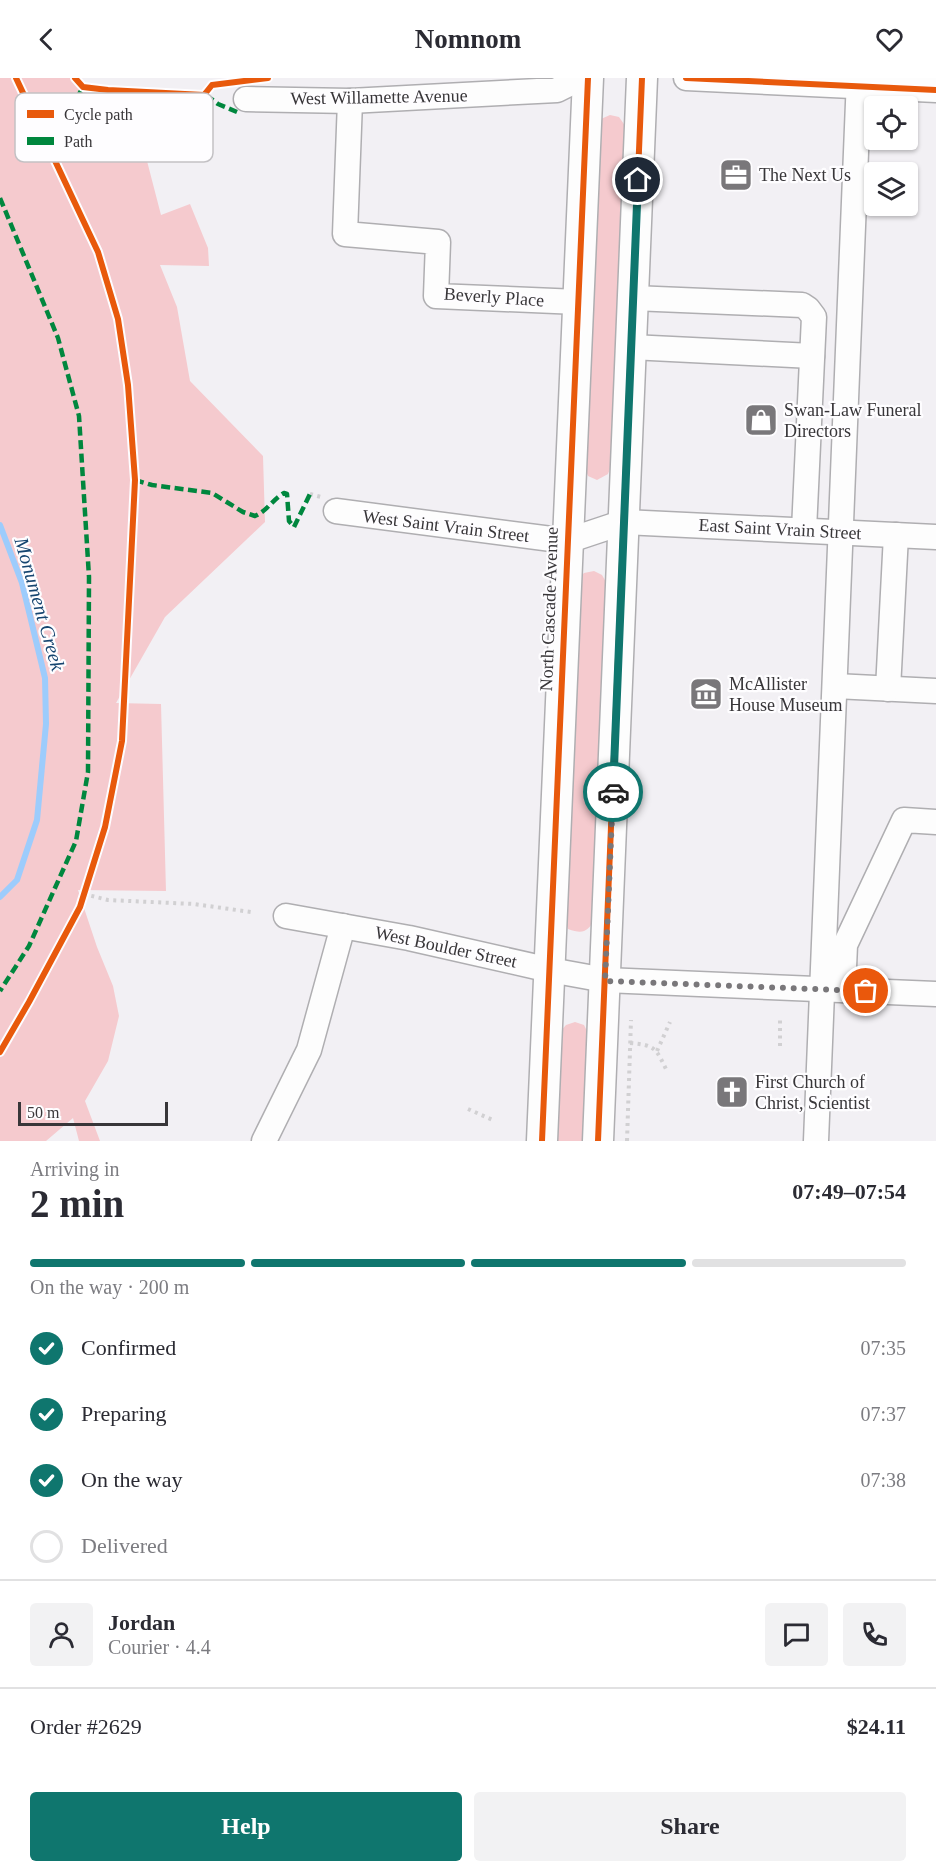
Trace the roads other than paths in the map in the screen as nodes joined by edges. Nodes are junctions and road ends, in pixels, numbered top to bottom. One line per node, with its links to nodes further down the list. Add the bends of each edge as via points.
1 (581, 78): 6 (street, West Willamette Avenue, via 557,90)
2 (588, 78): 11 (main road, North Cascade Avenue)
3 (642, 78): 10 (main road)
4 (686, 78): 5 (street)
5 (859, 83): 7 (street); 17 (street)
6 (377, 89): 9 (street, West Willamette Avenue)
7 (936, 90)
8 (260, 92): 9 (street, West Willamette Avenue)
9 (350, 101): 11 (street, Beverly Place, via 345,234 438,242 436,296)
10 (633, 298): 12 (main road); 13 (street, via 802,305 814,317)
11 (578, 302): 20 (main road, North Cascade Avenue)
12 (631, 347): 13 (street); 15 (main road)
13 (812, 356): 16 (street)
14 (329, 504): 20 (street, West Saint Vrain Street)
15 (624, 522): 16 (street, East Saint Vrain Street); 20 (street, West Saint Vrain Street); 28 (main road)
16 (804, 530): 17 (street, East Saint Vrain Street)
17 (841, 532): 18 (street, East Saint Vrain Street); 21 (street)
18 (896, 535): 19 (street, East Saint Vrain Street); 22 (street)
19 (936, 537)
20 (567, 542): 27 (main road, North Cascade Avenue)
21 (835, 686): 22 (street); 29 (street)
22 (888, 689): 23 (street)
23 (936, 692)
24 (936, 822): 29 (street, via 904,820 845,945)
25 (286, 916): 26 (street, West Boulder Street)
26 (343, 926): 27 (street, West Boulder Street); 32 (street, via 309,1050)
27 (550, 970): 28 (street, West Boulder Street); 31 (main road, North Cascade Avenue)
28 (605, 981): 29 (street, West Boulder Street); 33 (main road)
29 (832, 990): 30 (street, West Boulder Street); 34 (street)
30 (936, 994)
31 (540, 1139)
32 (264, 1141)
33 (598, 1141)
34 (816, 1141)

